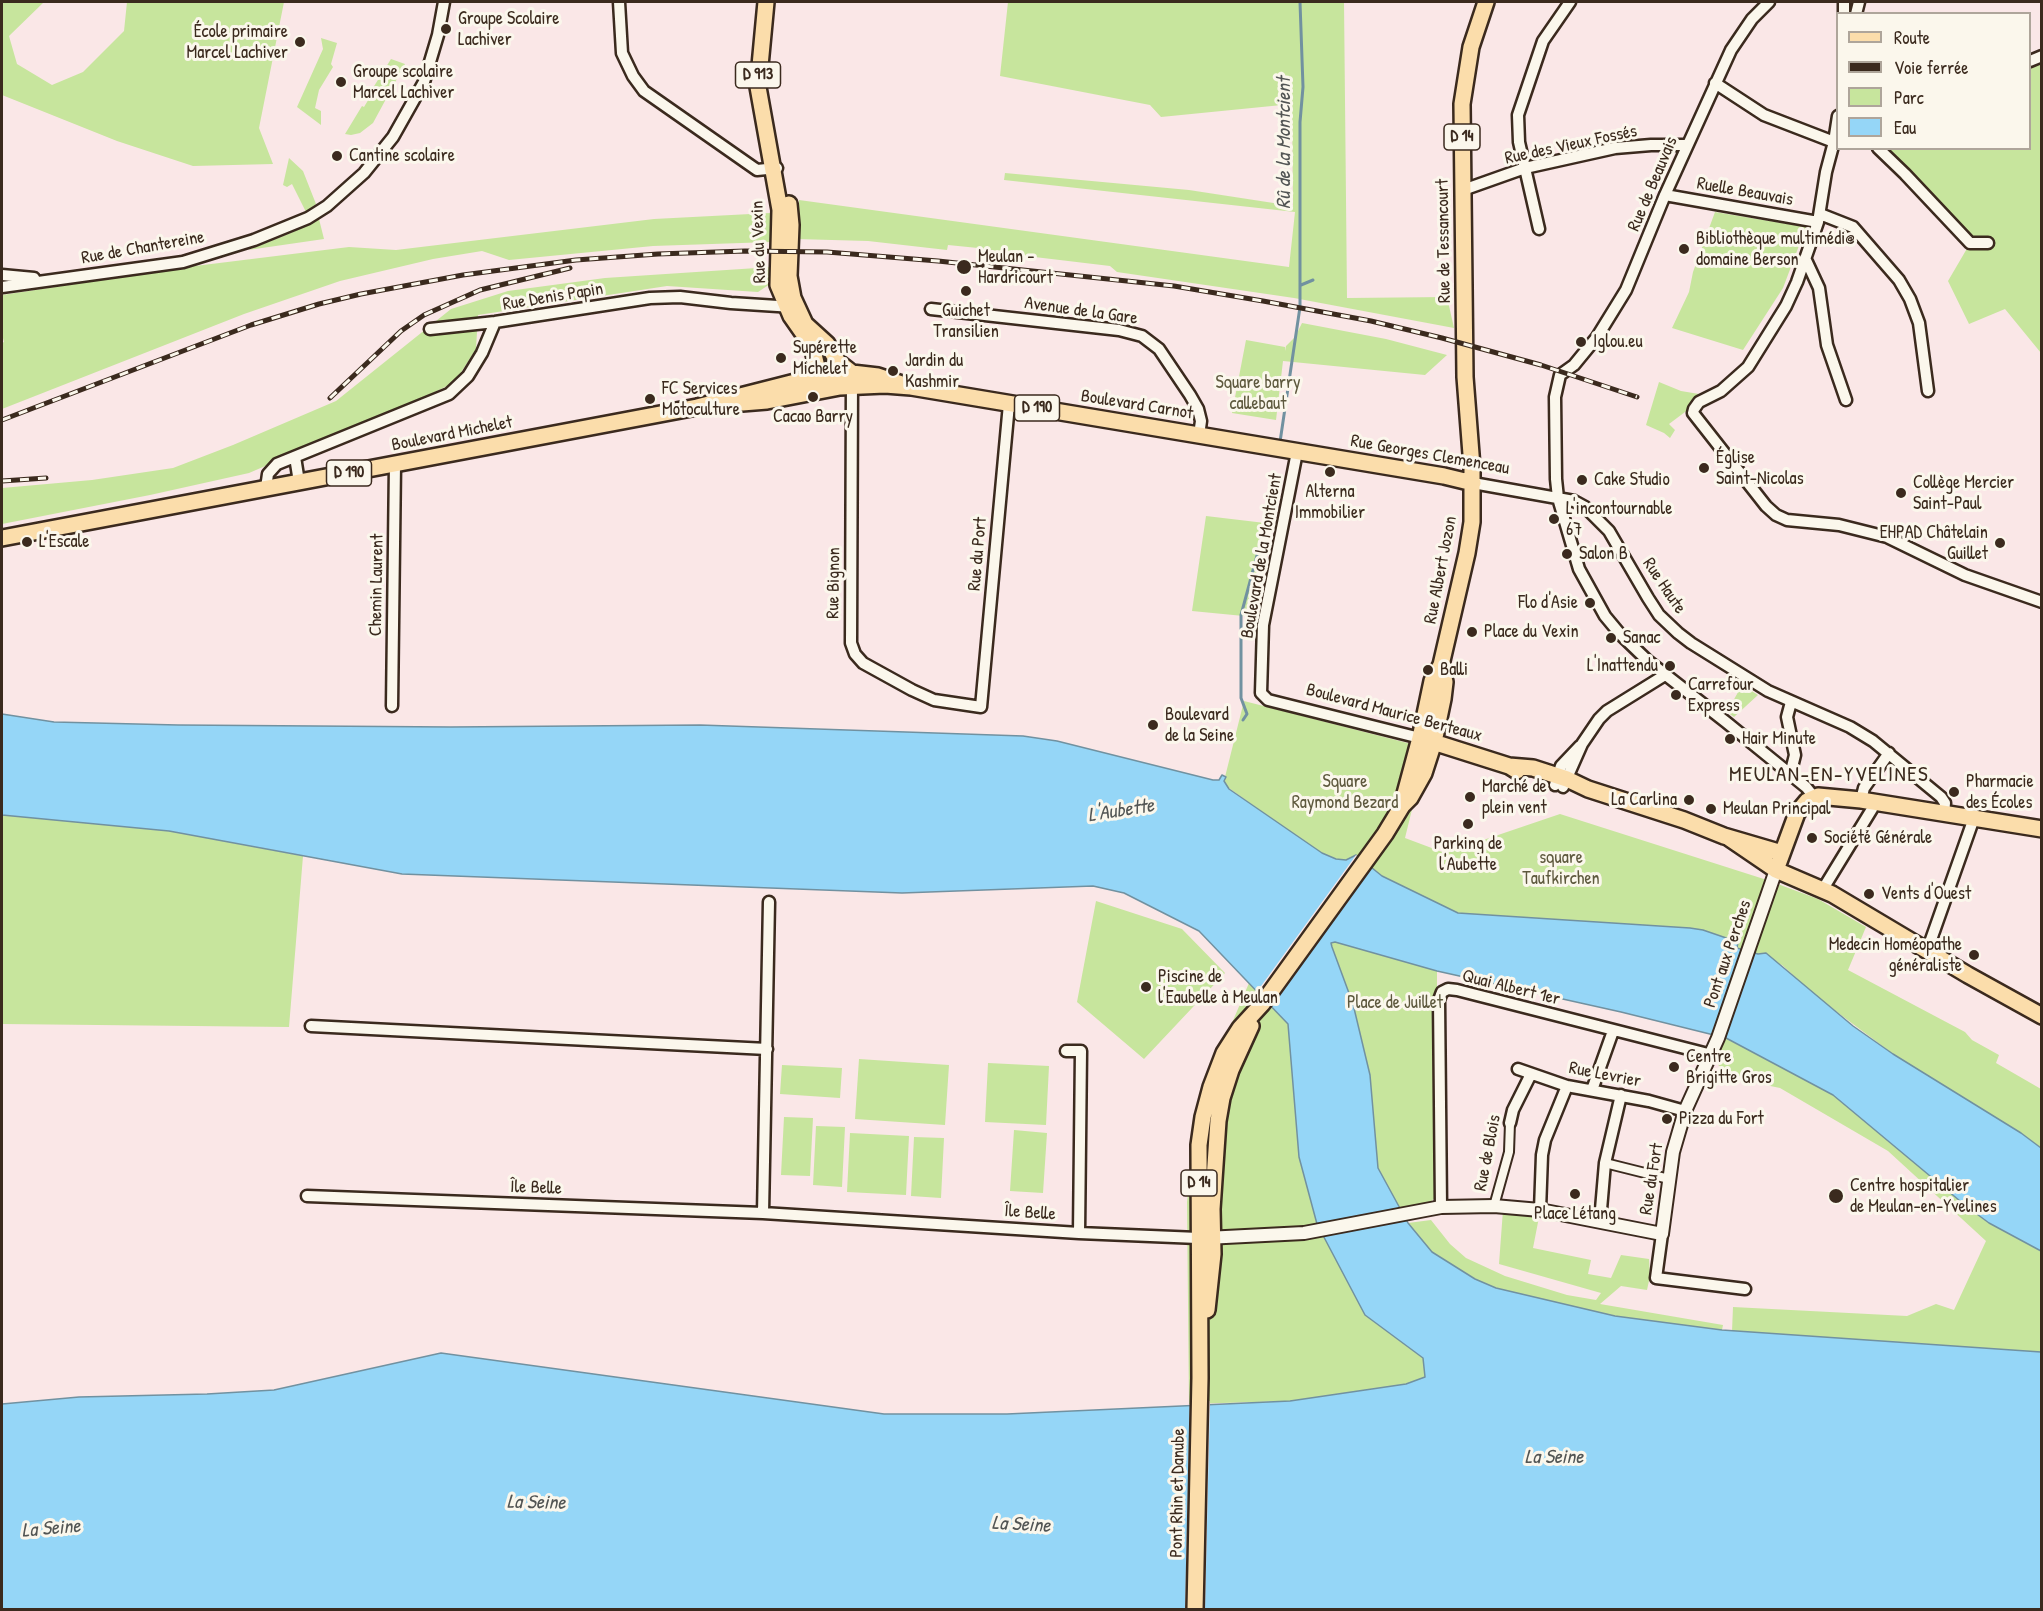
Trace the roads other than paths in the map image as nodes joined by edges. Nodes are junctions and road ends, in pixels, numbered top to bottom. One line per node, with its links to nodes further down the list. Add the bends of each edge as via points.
1 (444, 2): 21 (street, Rue de Chantereine, via 430,66 397,130 364,173 319,211 290,227 201,258)
2 (619, 2): 13 (street, via 622,53 644,92 753,168)
3 (766, 2): 13 (main road, Rue du Vexin / D 913, via 758,87)
4 (1486, 2): 14 (main road, Rue de Tessancourt / D 14, via 1471,47 1462,104)
5 (1570, 2): 12 (street, via 1543,41 1518,115)
6 (1769, 2): 7 (street, Rue de Beauvais, via 1740,34)
7 (1715, 83): 9 (street, via 1764,115); 10 (street, Rue de Beauvais)
8 (1836, 130): 9 (street)
9 (1834, 142): 16 (street)
10 (1687, 145): 12 (street, Rue des Vieux Fossés, via 1615,148); 15 (street, Rue de Beauvais)
11 (1880, 150): 18 (street, via 1970,243)
12 (1525, 168): 14 (street, Rue des Vieux Fossés); 17 (street)
13 (776, 169): 23 (main road, Rue du Vexin / D 913, via 781,215 778,285)
14 (1463, 190): 36 (main road, Rue de Tessancourt / D 14, via 1466,386)
15 (1665, 195): 16 (street, Ruelle Beauvais); 38 (street, Rue de Beauvais, via 1626,290 1597,337 1574,365 1560,375 1554,397)
16 (1819, 218): 19 (street); 28 (street, Ruelle Beauvais, via 1853,228 1899,280 1919,323)
17 (1539, 229)
18 (1988, 243)
19 (1805, 258): 29 (street, via 1819,288 1827,345); 40 (street, via 1786,306 1748,367 1721,391 1699,402 1693,413 1776,515 1887,537 1965,575)
20 (2, 275): 21 (street)
21 (55, 279): 22 (street, Rue de Chantereine)
22 (2, 287)
23 (791, 307): 25 (street, Rue Denis Papin, via 650,298); 27 (main road, Rue du Vexin / D 913); 27 (main road, Rue du Vexin / D 913, via 827,344)
24 (931, 309): 31 (street, Avenue de la Gare, via 1119,330 1142,336 1159,349 1191,396 1202,421)
25 (495, 322): 26 (street); 33 (street, Rue Denis Papin, via 468,376 448,394)
26 (430, 329)
27 (833, 377): 30 (main road, Boulevard Carnot / D 190, via 878,376 911,387); 34 (main road, Boulevard Michelet / D 190, via 767,400 697,407); 45 (street, Rue Bignon, via 851,643 855,654 863,663 912,690 934,699)
28 (1928, 391)
29 (1846, 400)
30 (1008, 404): 31 (main road, Boulevard Carnot / D 190); 45 (street, Rue du Port)
31 (1199, 435): 32 (main road, Boulevard Carnot / D 190)
32 (1292, 451): 36 (main road, Rue Georges Clemenceau / D 190); 42 (street, Boulevard de la Montcient, via 1263,625 1260,689)
33 (295, 458): 35 (street); 37 (street, Rue Denis Papin, via 270,470)
34 (394, 464): 35 (main road, Boulevard Michelet / D 190); 44 (street, Chemin Laurent)
35 (299, 482): 37 (main road, Boulevard Michelet / D 190)
36 (1473, 483): 38 (street, Rue Georges Clemenceau / D 190); 46 (main road, Rue Albert Jozon / D 14, via 1470,539 1441,665 1445,682)
37 (266, 488): 39 (main road, Boulevard Michelet / D 190)
38 (1559, 503): 41 (street, via 1579,569 1605,616 1636,651); 43 (street, Rue Haute, via 1580,503 1610,531 1667,624 1755,684)
39 (2, 538)
40 (2042, 602)
41 (1665, 675): 48 (street); 49 (street, via 1599,719 1564,762)
42 (1268, 700): 46 (street, Boulevard Maurice Berteaux)
43 (1791, 702): 47 (street, Rue Haute, via 1850,727); 48 (street, via 1787,717 1795,755)
44 (392, 706)
45 (981, 707)
46 (1427, 740): 49 (main road, Boulevard Maurice Berteaux, via 1509,766 1531,768); 83 (main road, Rue Albert Jozon / D 14, via 1424,773 1410,798 1262,1004 1231,1070 1222,1098)
47 (1889, 753): 51 (street, via 1864,788); 52 (street, Rue Haute, via 1941,797)
48 (1790, 775): 50 (street)
49 (1560, 782): 55 (main road, Boulevard Maurice Berteaux, via 1576,791 1588,789)
50 (1815, 797): 51 (main road); 56 (main road, via 1800,808)
51 (1868, 801): 52 (main road); 57 (street, via 1855,838)
52 (1944, 813): 53 (main road)
53 (1974, 818): 54 (main road); 59 (street)
54 (2042, 829)
55 (1730, 838): 56 (main road); 56 (main road)
56 (1777, 866): 57 (main road); 65 (street, Pont aux Perches)
57 (1823, 889): 59 (main road)
58 (769, 902): 63 (street)
59 (1927, 951): 60 (main road)
60 (2042, 1016)
61 (311, 1026): 63 (street)
62 (1613, 1031): 65 (street, Quai Albert 1er); 69 (street); 77 (street, Quai Albert 1er, via 1458,990 1442,992 1438,1000)
63 (767, 1048): 79 (street)
64 (1066, 1051): 81 (street, Île Belle, via 1082,1051)
65 (1709, 1061): 71 (street, Rue du Fort)
66 (1518, 1069): 67 (street, Rue Levrier)
67 (1531, 1074): 68 (street, Rue Levrier); 72 (street, Rue de Blois)
68 (1567, 1086): 69 (street, Rue Levrier); 78 (street, via 1545,1140)
69 (1592, 1090): 70 (street, Rue Levrier)
70 (1621, 1095): 71 (street, Rue Levrier); 73 (street)
71 (1685, 1111): 74 (street, Rue du Fort)
72 (1510, 1123): 76 (street, Rue de Blois, via 1509,1152)
73 (1605, 1163): 74 (street); 80 (street)
74 (1669, 1179): 82 (street, Rue du Fort)
75 (307, 1196): 79 (street, Île Belle)
76 (1494, 1206): 77 (street); 78 (street)
77 (1441, 1207): 83 (street, via 1304,1233)
78 (1540, 1210): 80 (street)
79 (763, 1213): 81 (street, Île Belle)
80 (1600, 1221): 82 (street)
81 (1079, 1233): 83 (street, Île Belle)
82 (1662, 1234): 84 (street, Rue du Fort, via 1656,1278)
83 (1206, 1238): 85 (main road, Pont Rhin et Danube / D 14, via 1213,1258 1200,1378)
84 (1745, 1289)
85 (1195, 1610)

